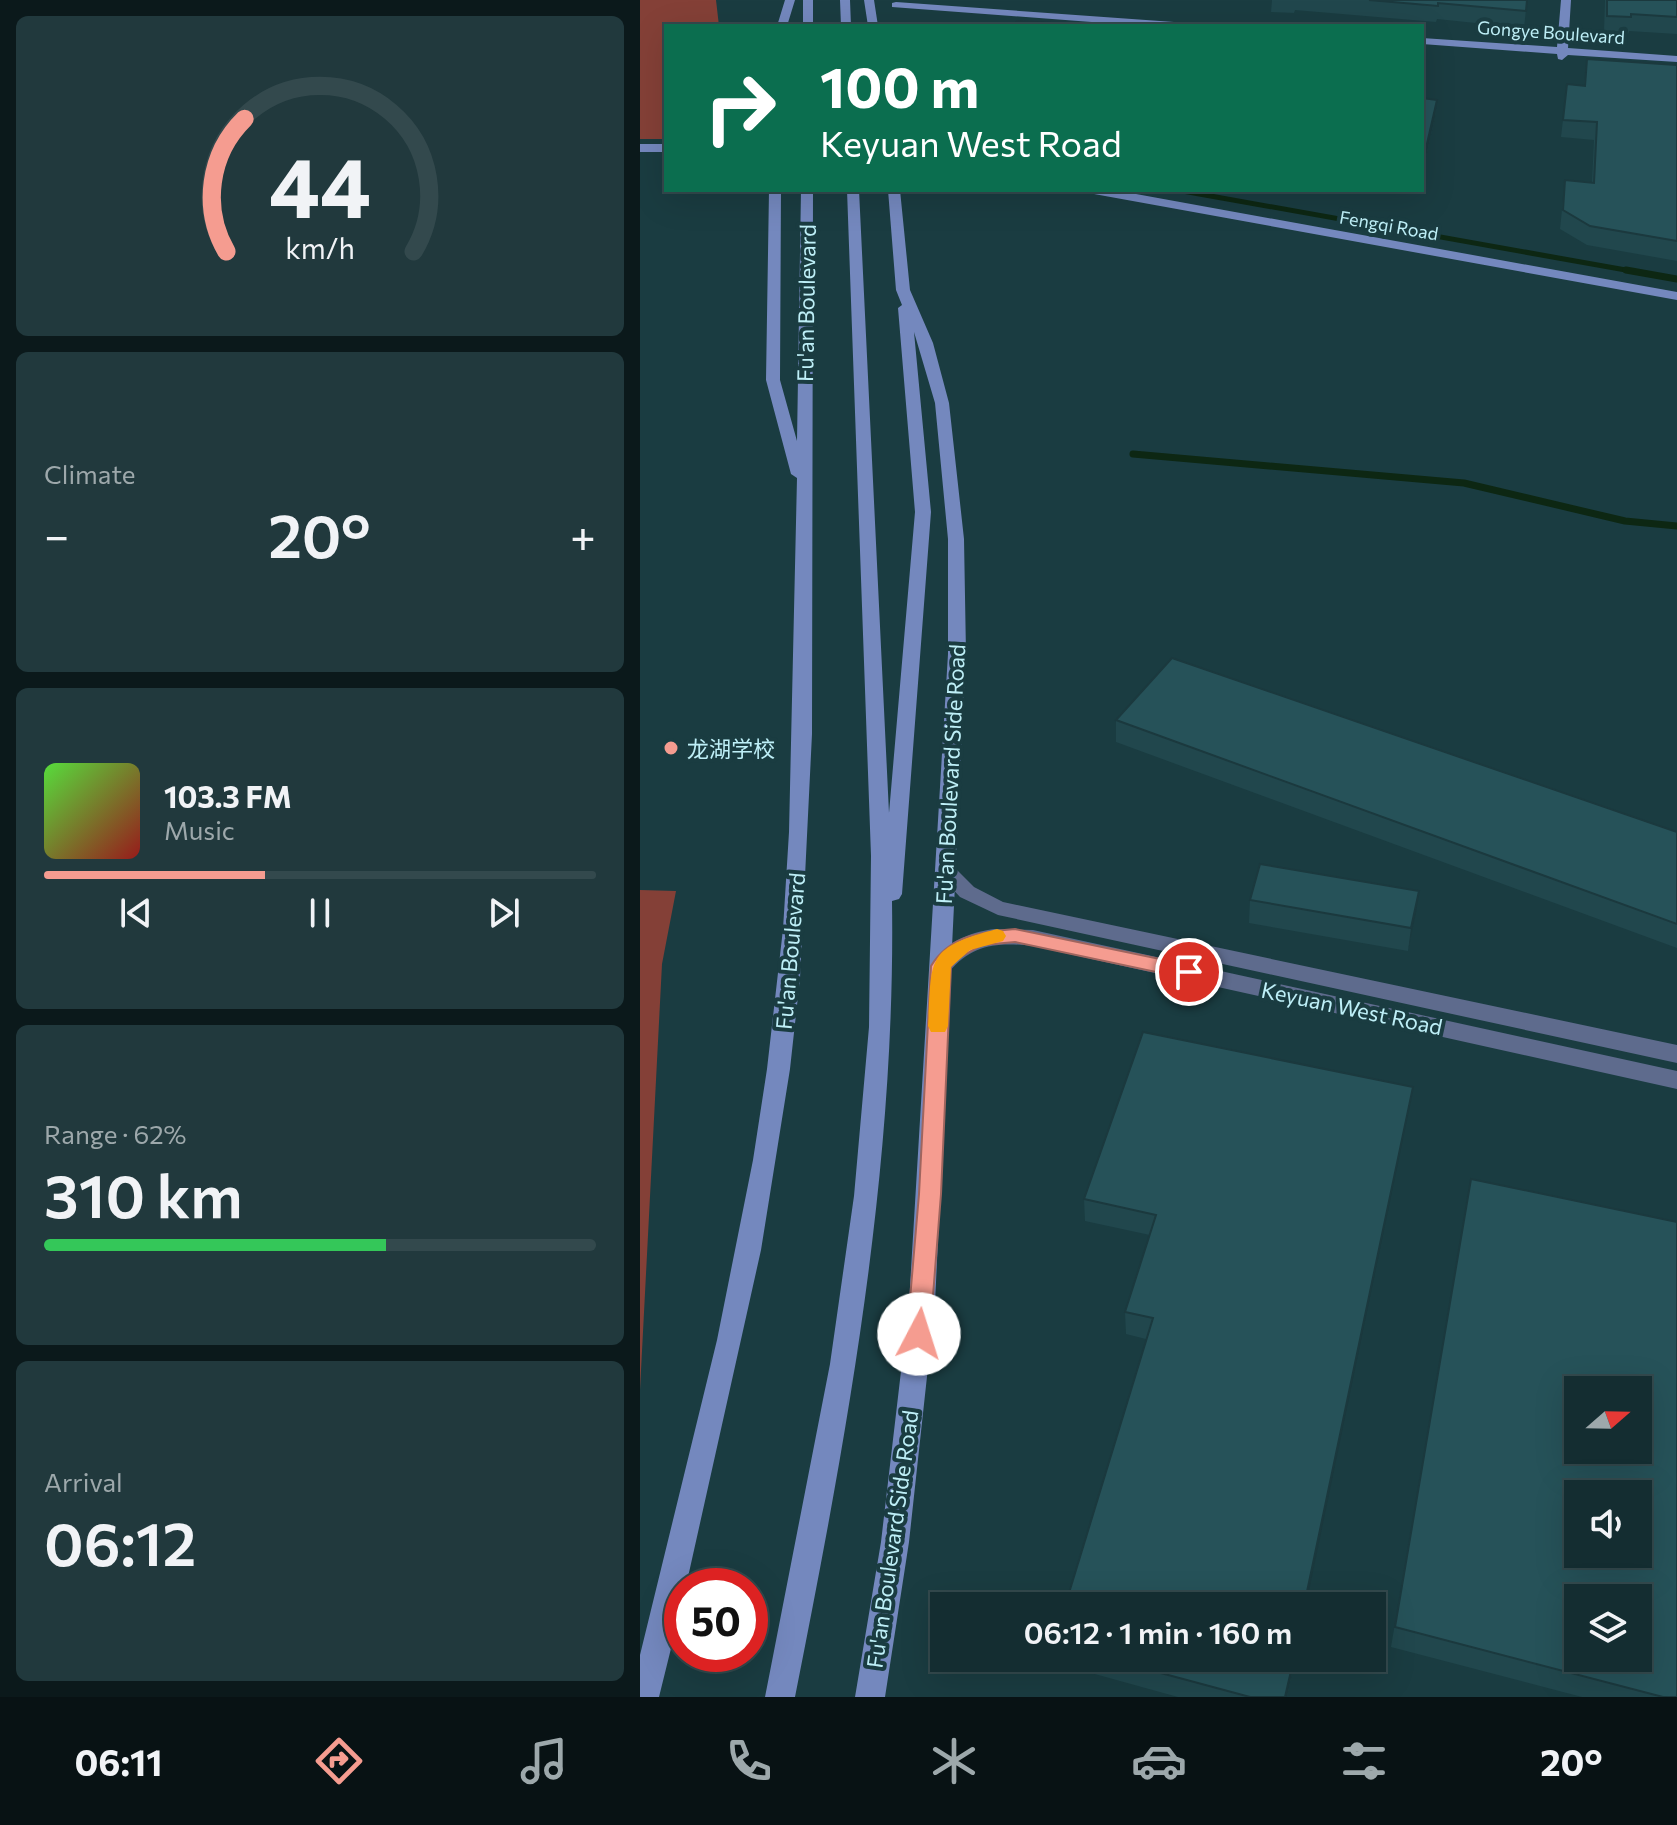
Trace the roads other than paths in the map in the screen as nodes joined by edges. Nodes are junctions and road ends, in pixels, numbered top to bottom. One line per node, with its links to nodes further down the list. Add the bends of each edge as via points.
1 (790, 0): 7 (main road)
2 (808, 0): 8 (main road)
3 (869, 0): 10 (main road)
4 (1566, 0): 14 (main road)
5 (845, 1): 9 (main road)
6 (896, 2): 11 (main road, via 895,17); 12 (main road)
7 (783, 24)
8 (808, 24)
9 (846, 24)
10 (873, 24)
11 (1064, 24)
12 (1164, 24)
13 (1424, 44): 14 (main road, Gongye Boulevard)
14 (1563, 54): 15 (main road, Gongye Boulevard)
15 (1677, 62)
16 (640, 148): 17 (main road)
17 (664, 148)
18 (775, 192): 25 (main road, via 773,380)
19 (807, 192): 25 (main road, Fu'an Boulevard)
20 (853, 192): 28 (main road, via 881,897)
21 (894, 192): 23 (main road, Fu'an Boulevard Side Road)
22 (1105, 192): 24 (main road, Fengqi Road)
23 (903, 290): 26 (main road, Fu'an Boulevard Side Road, via 935,370 955,514 957,654); 28 (main road, via 922,526)
24 (1677, 296)
25 (805, 490): 31 (main road, Fu'an Boulevard, via 801,819 777,1075 732,1321)
26 (946, 871): 27 (main road, Fu'an Boulevard Side Road); 29 (street, Keyuan West Road, via 967,892 998,908)
27 (941, 966): 30 (street, Keyuan West Road, via 950,954 979,939 1033,938); 33 (main road, Fu'an Boulevard Side Road, via 922,1303 895,1542)
28 (880, 1025): 32 (main road, via 874,1114 837,1388)
29 (1677, 1054)
30 (1677, 1080)
31 (644, 1697)
32 (780, 1697)
33 (870, 1697)

